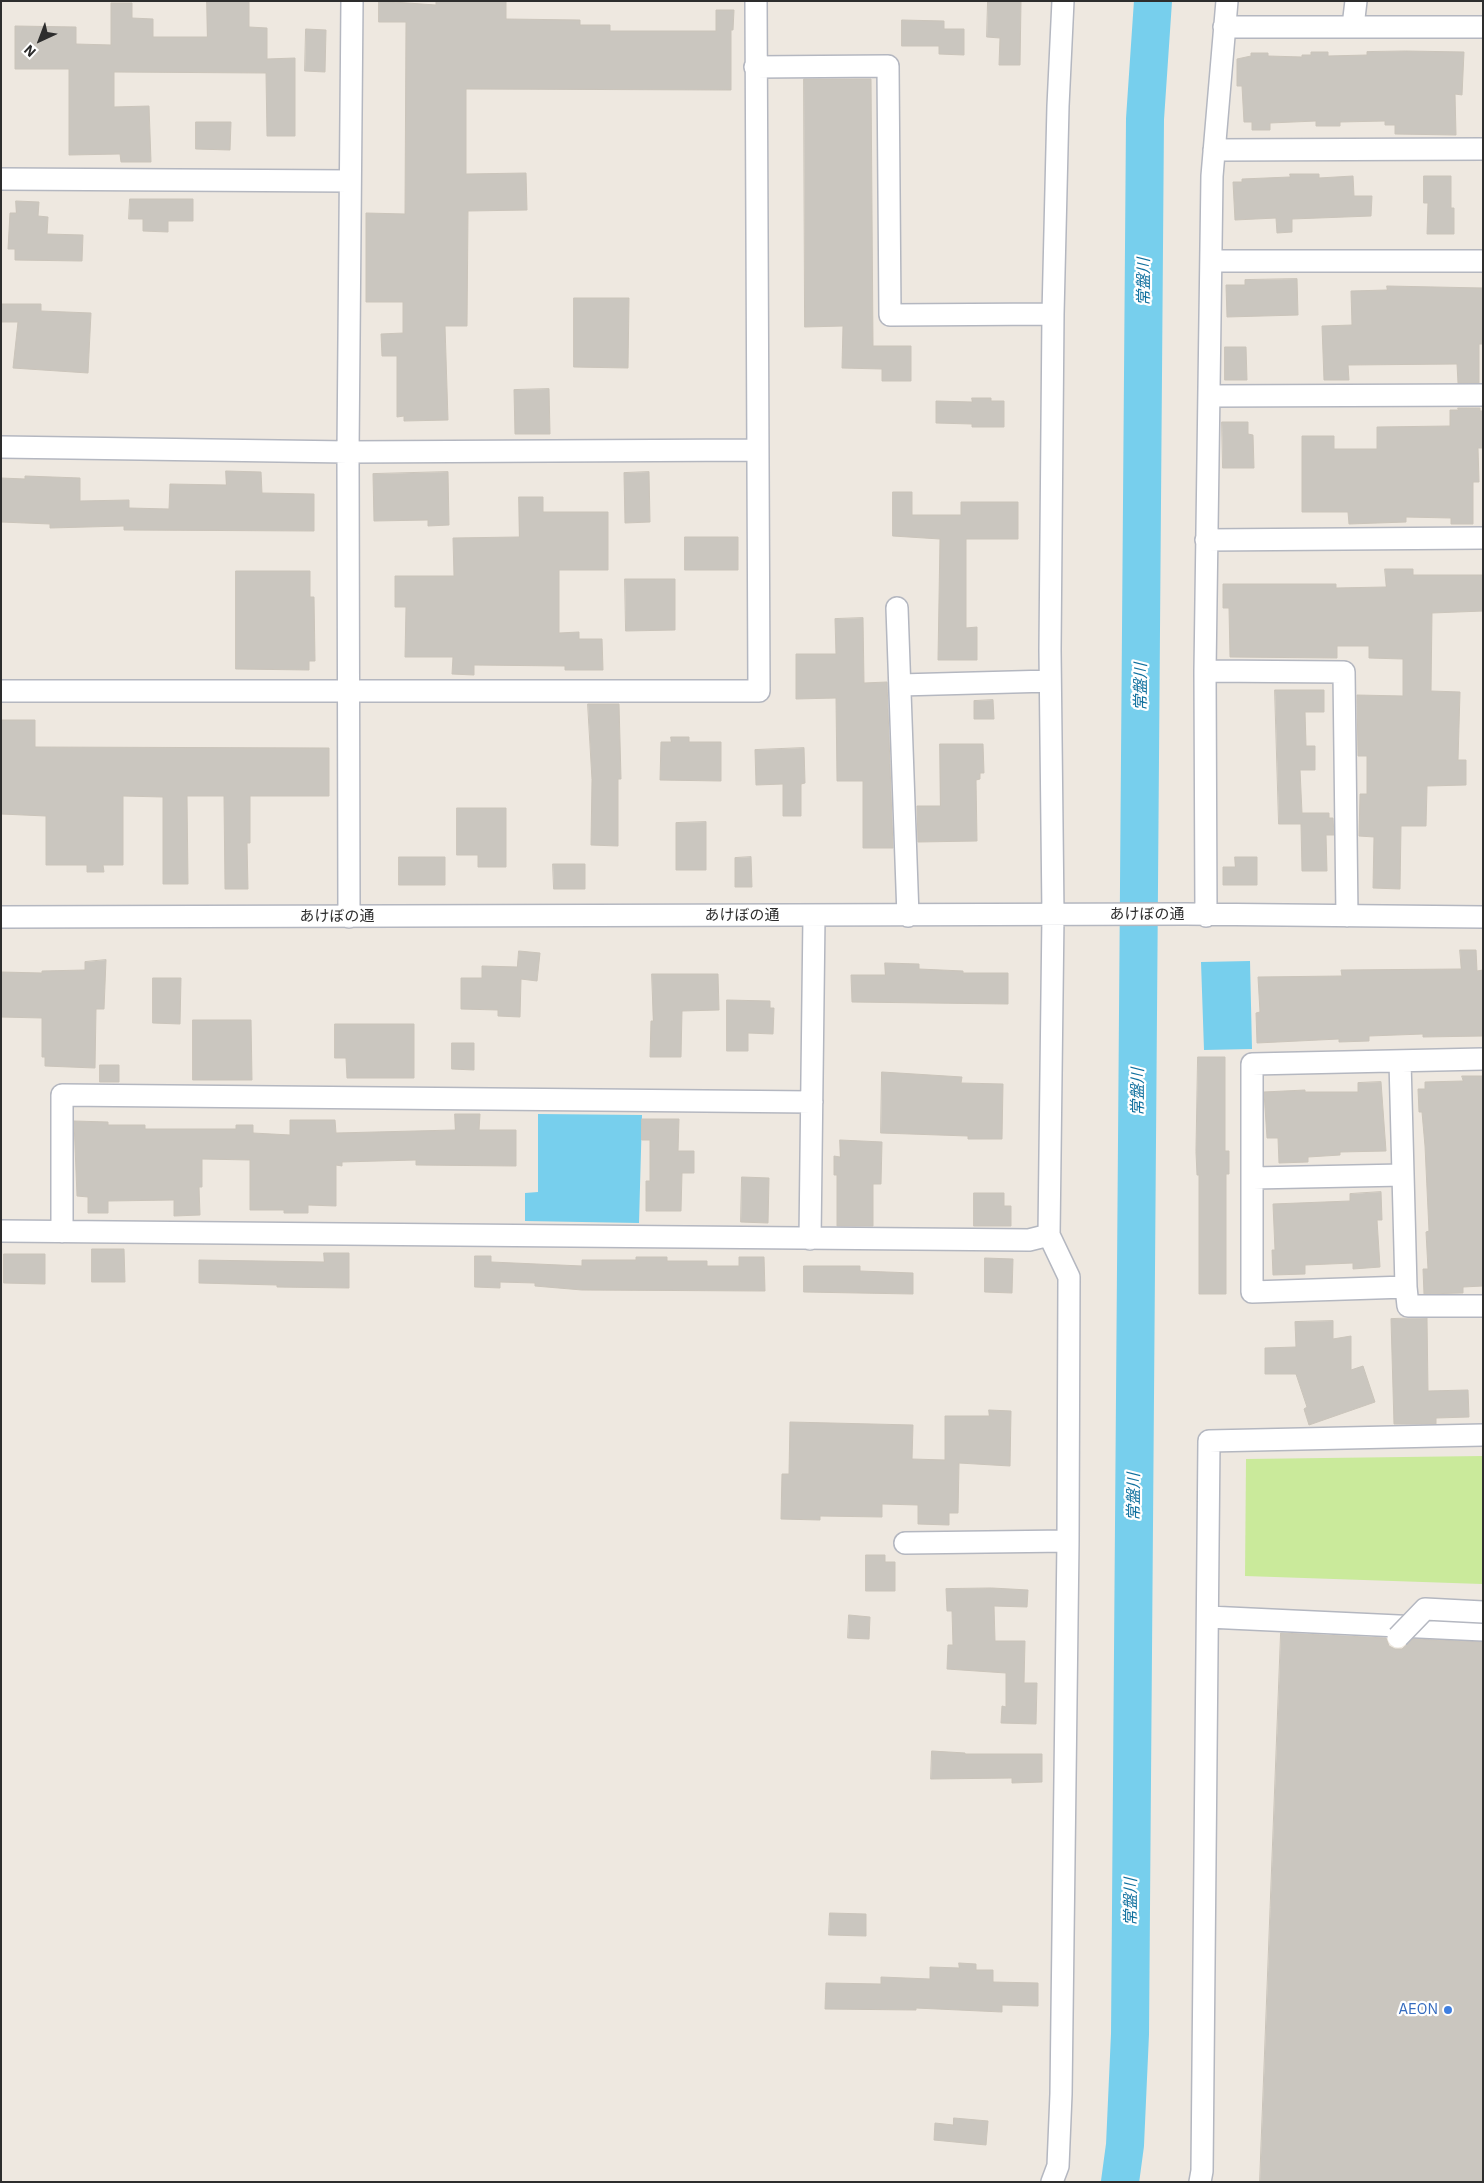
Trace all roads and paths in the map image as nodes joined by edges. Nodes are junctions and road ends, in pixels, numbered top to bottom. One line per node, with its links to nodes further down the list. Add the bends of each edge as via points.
1 (352, 1): 15 (street)
2 (756, 1): 9 (street)
3 (1063, 1): 18 (street)
4 (1227, 1): 7 (street)
5 (1356, 1): 6 (street)
6 (1354, 26): 7 (street); 8 (street)
7 (1224, 27): 12 (street)
8 (1483, 27)
9 (755, 67): 18 (street, via 888,66 890,315); 22 (street)
10 (1483, 141): 11 (street)
11 (1483, 149): 12 (street); 13 (street)
12 (1214, 150): 17 (street)
13 (1483, 163)
14 (1, 179): 15 (street)
15 (350, 181): 23 (street)
16 (1483, 261): 17 (street)
17 (1211, 262): 20 (street)
18 (1054, 314): 28 (street)
19 (1483, 394): 20 (street)
20 (1209, 396): 25 (street)
21 (1, 447): 23 (street)
22 (757, 450): 23 (street); 30 (street, via 759,691)
23 (348, 452): 30 (street)
24 (1483, 538): 25 (street)
25 (1206, 540): 27 (street)
26 (897, 608): 29 (street)
27 (1205, 671): 33 (street); 36 (street, via 1344,672)
28 (1050, 681): 29 (street); 32 (street)
29 (900, 685): 35 (street)
30 (347, 690): 31 (street); 39 (street)
31 (1, 691)
32 (1053, 915): 33 (street, あけぼの通); 35 (street, あけぼの通); 47 (street)
33 (1196, 915): 36 (street, あけぼの通)
34 (814, 916): 35 (street, あけぼの通); 39 (street, あけぼの通); 42 (street)
35 (908, 916)
36 (1347, 916): 38 (street, あけぼの通)
37 (1, 917): 39 (street, あけぼの通)
38 (1483, 917)
39 (348, 918)
40 (1483, 1059): 41 (street)
41 (1400, 1060): 43 (street); 44 (street, via 1252,1064)
42 (812, 1102): 46 (street, via 62,1095); 48 (street)
43 (1403, 1175): 44 (street); 49 (street)
44 (1252, 1178): 49 (street, via 1252,1292)
45 (1, 1231): 46 (street)
46 (62, 1232): 48 (street)
47 (1049, 1235): 48 (street, via 1029,1240); 52 (street, via 1069,1277)
48 (810, 1239)
49 (1406, 1287): 50 (street, via 1408,1306)
50 (1483, 1306)
51 (1483, 1435): 55 (street, via 1208,1441)
52 (1068, 1541): 53 (street); 58 (street, via 1061,2094 1058,2166)
53 (905, 1543)
54 (1483, 1612): 57 (street, bridge, via 1425,1610)
55 (1208, 1617): 56 (street); 59 (street)
56 (1483, 1630)
57 (1398, 1637)
58 (1052, 2182)
59 (1200, 2182)

